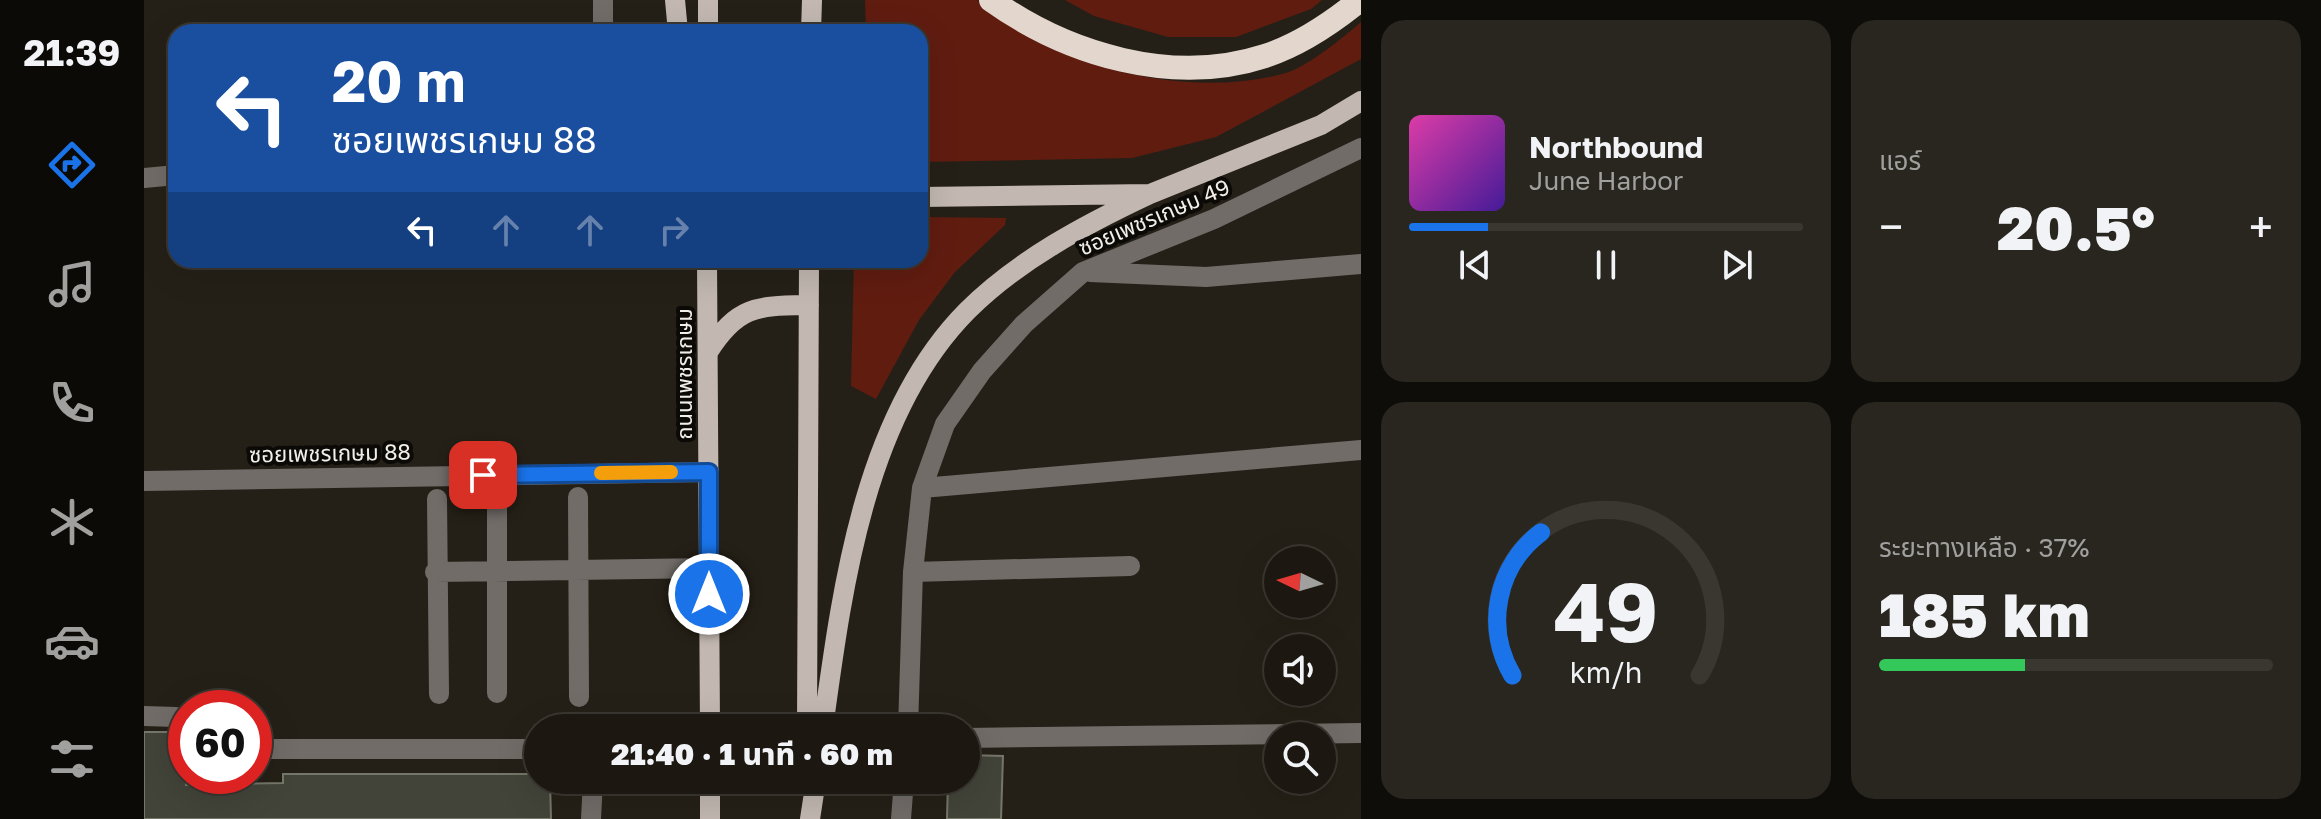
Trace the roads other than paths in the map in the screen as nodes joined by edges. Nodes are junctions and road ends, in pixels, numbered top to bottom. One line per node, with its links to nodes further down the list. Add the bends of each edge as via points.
1 (603, 0): 7 (street)
2 (675, 0): 8 (main road)
3 (708, 0): 9 (main road)
4 (812, 0): 10 (main road)
5 (991, 0): 6 (highway, via 1017,19 1086,50 1139,65 1204,67 1266,56 1331,23)
6 (1360, 0)
7 (603, 24)
8 (677, 24)
9 (708, 24)
10 (811, 24)
11 (1361, 101): 15 (main road, via 1321,125)
12 (1361, 148): 20 (street, ซอยเพชรเกษม 49, via 1214,219)
13 (168, 176): 14 (street)
14 (144, 178)
15 (1150, 194): 16 (main road); 41 (main road, via 1072,233 1024,266 967,312 916,379 877,459 862,511)
16 (928, 197)
17 (1361, 264): 20 (street, via 1206,277)
18 (707, 268): 22 (main road, ถนนเพชรเกษม)
19 (809, 268): 21 (main road)
20 (1083, 272): 26 (street, ซอยเพชรเกษม 49, via 1024,324 982,371 945,424)
21 (809, 305): 22 (main road, via 762,306 741,313); 40 (main road)
22 (708, 352): 24 (main road, ถนนเพชรเกษม)
23 (1361, 450): 26 (street)
24 (709, 472): 25 (street, ซอยเพชรเกษม 88); 31 (main road, ถนนเพชรเกษม)
25 (144, 481)
26 (922, 488): 35 (street, ซอยเพชรเกษม 49)
27 (578, 497): 32 (street)
28 (437, 499): 34 (street)
29 (497, 504): 33 (street)
30 (1130, 566): 35 (street)
31 (709, 568): 32 (street); 39 (main road, ถนนเพชรเกษม)
32 (580, 570): 33 (street); 38 (street)
33 (497, 571): 34 (street); 36 (street)
34 (435, 572): 37 (street)
35 (913, 572): 42 (street, ซอยเพชรเกษม 49)
36 (497, 693)
37 (439, 694)
38 (579, 697)
39 (710, 714)
40 (807, 714)
41 (826, 714)
42 (908, 714)
43 (144, 716): 44 (street)
44 (168, 717)
45 (1361, 733): 46 (street)
46 (980, 738)
47 (272, 749): 48 (street)
48 (524, 749)
49 (592, 794): 54 (street)
50 (710, 794): 55 (main road)
51 (808, 794): 56 (main road)
52 (813, 794): 56 (main road)
53 (903, 794): 57 (street)
54 (591, 819)
55 (710, 819)
56 (809, 819)
57 (901, 819)

